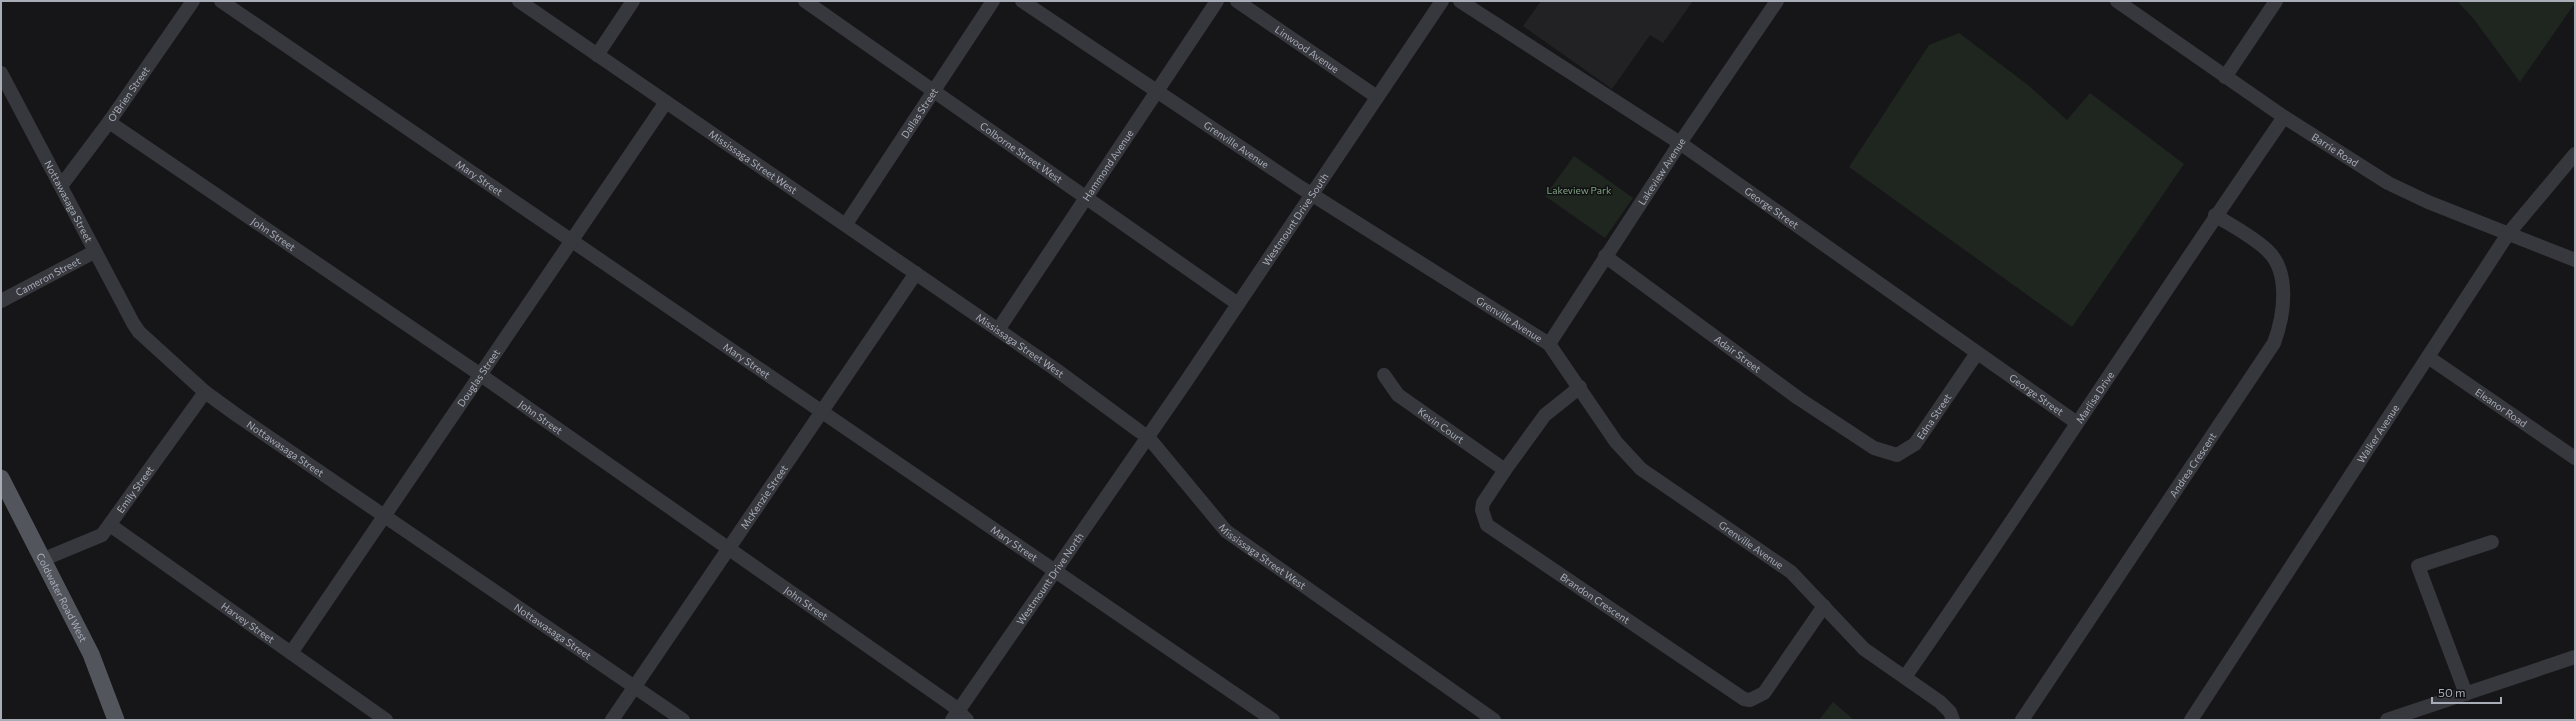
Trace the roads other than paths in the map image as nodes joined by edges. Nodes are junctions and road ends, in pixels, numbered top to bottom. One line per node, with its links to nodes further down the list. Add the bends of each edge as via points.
1 (192, 1): 23 (street, O'Brien Street)
2 (221, 1): 32 (street, Mary Street)
3 (519, 1): 15 (street, Mississaga Street West)
4 (633, 1): 15 (street)
5 (807, 1): 18 (street, Colborne Street West)
6 (993, 1): 18 (street, Dallas Street)
7 (1022, 1): 19 (street, Grenville Avenue)
8 (1217, 1): 19 (street, Hammond Avenue)
9 (1237, 1): 20 (street, Linwood Avenue)
10 (1442, 1): 20 (street, Westmount Drive South)
11 (1460, 1): 24 (street, George Street)
12 (1777, 1): 24 (street, Lakeview Avenue)
13 (2117, 1): 17 (street, Barrie Road)
14 (2276, 1): 17 (street)
15 (597, 55): 21 (street, Mississaga Street West)
16 (1, 72): 26 (street, Nottawasaga Street)
17 (2225, 77): 22 (street, Barrie Road)
18 (934, 90): 28 (street, Colborne Street West); 30 (street, Dallas Street)
19 (1156, 90): 27 (street, Grenville Avenue); 28 (street, Hammond Avenue)
20 (1377, 97): 27 (street, Westmount Drive South)
21 (666, 102): 30 (street, Mississaga Street West); 32 (street, Douglas Street)
22 (2284, 117): 29 (street, Marlisa Drive); 31 (street, Barrie Road, via 2388,183)
23 (109, 122): 26 (street, O'Brien Street); 43 (street, John Street)
24 (1680, 142): 34 (street, Lakeview Avenue); 41 (street, George Street)
25 (2575, 154): 31 (street, Walker Avenue)
26 (61, 186): 33 (street, Nottawasaga Street)
27 (1311, 194): 38 (street, Westmount Drive South); 40 (street, Grenville Avenue)
28 (1087, 199): 38 (street, Colborne Street West); 39 (street, Hammond Avenue)
29 (2215, 215): 48 (street, Marlisa Drive); 74 (street, Andrea Crescent, via 2268,250 2281,271 2282,320 2274,343)
30 (846, 224): 36 (street, Mississaga Street West)
31 (2508, 234): 35 (street, Barrie Road); 42 (street, Walker Avenue)
32 (572, 239): 43 (street, Douglas Street); 47 (street, Mary Street)
33 (94, 252): 37 (street, Cameron Street); 46 (street, Nottawasaga Street, via 139,332)
34 (1605, 256): 40 (street, Lakeview Avenue); 50 (street, Adair Street, via 1798,398)
35 (2575, 260)
36 (916, 273): 39 (street, Mississaga Street West); 47 (street, McKenzie Street)
37 (1, 301)
38 (1238, 304): 49 (street, Westmount Drive South)
39 (998, 330): 49 (street, Mississaga Street West)
40 (1549, 344): 45 (street, Grenville Avenue)
41 (1977, 353): 48 (street, George Street); 50 (street, Edna Street, via 1915,444 1896,455)
42 (2428, 358): 51 (street, Eleanor Road); 75 (street, Walker Avenue)
43 (480, 375): 54 (street, Douglas Street); 57 (street, John Street)
44 (1384, 375): 52 (street, Kevin Court, via 1398,394)
45 (1580, 386): 52 (street, Brandon Crescent, via 1545,415); 60 (street, Grenville Avenue, via 1616,442 1641,469 1777,561)
46 (204, 392): 54 (street, Nottawasaga Street); 55 (street, Emily Street)
47 (822, 411): 57 (street, McKenzie Street); 59 (street, Mary Street)
48 (2077, 423): 63 (street, Marlisa Drive, via 1962,596)
49 (1148, 437): 59 (street, Westmount Drive North); 72 (street, Mississaga Street West, via 1226,531)
50 (1874, 448)
51 (2575, 458)
52 (1505, 470): 60 (street, Brandon Crescent, via 1483,503 1482,510 1487,525 1744,699 1750,700 1764,693)
53 (1, 478): 58 (main road, Coldwater Road West)
54 (385, 516): 61 (street, Douglas Street); 64 (street, Nottawasaga Street)
55 (110, 525): 58 (street, Emily Street, via 97,539); 61 (street, Harvey Street)
56 (2492, 542): 65 (street, via 2418,566)
57 (729, 548): 64 (street, McKenzie Street); 66 (street, John Street)
58 (44, 559): 67 (main road, Coldwater Road West, via 91,654)
59 (1054, 571): 66 (street, Westmount Drive North); 71 (street, Mary Street)
60 (1824, 606): 63 (street, Grenville Avenue, via 1864,650)
61 (291, 653): 68 (street, Harvey Street)
62 (2575, 657): 65 (street)
63 (1905, 676): 73 (street, Grenville Avenue, via 1945,707)
64 (636, 687): 69 (street, McKenzie Street); 70 (street, Nottawasaga Street)
65 (2466, 694): 76 (street)
66 (959, 717)
67 (116, 720)
68 (386, 720)
69 (612, 720)
70 (683, 720)
71 (1273, 720)
72 (1494, 720)
73 (1953, 720)
74 (2022, 720)
75 (2191, 720)
76 (2387, 720)

